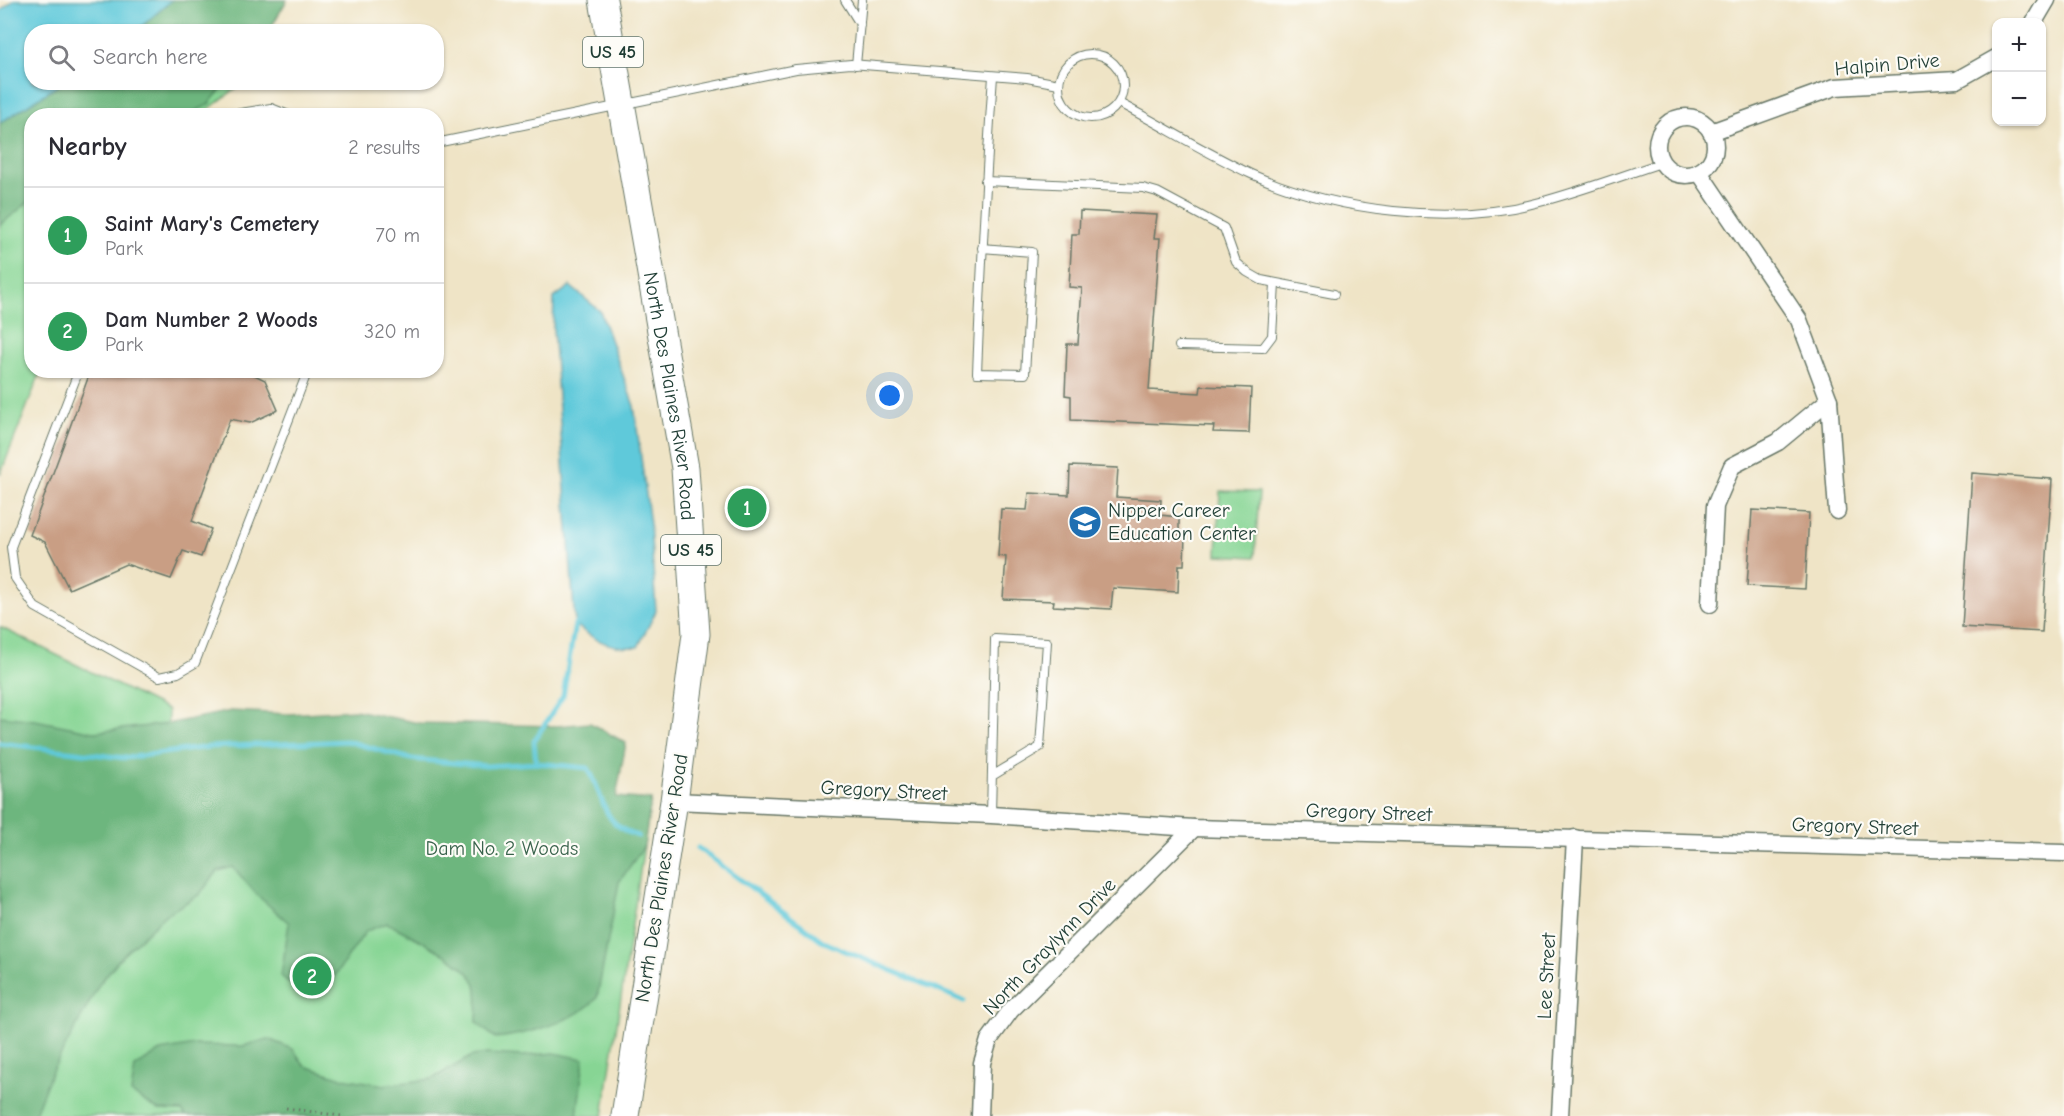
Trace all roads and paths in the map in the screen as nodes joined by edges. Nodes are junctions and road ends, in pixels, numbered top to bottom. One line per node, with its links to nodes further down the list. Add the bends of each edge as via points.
1 (603, 0): 11 (main road, North Des Plaines River Road / US 45)
2 (845, 0): 6 (lane)
3 (862, 0): 6 (lane)
4 (2047, 0): 5 (street)
5 (2036, 18)
6 (860, 24): 8 (lane)
7 (1992, 60): 13 (street, Halpin Drive, via 1957,80 1835,87)
8 (856, 64): 9 (lane); 11 (lane, via 796,69)
9 (993, 76): 10 (lane); 17 (lane)
10 (1059, 84): 12 (lane, via 1065,104 1082,117 1102,116); 12 (lane, via 1076,58 1086,54 1106,57 1121,72 1123,93)
11 (623, 103): 14 (lane); 28 (main road, North Des Plaines River Road / US 45, via 686,479 696,634)
12 (1119, 103): 15 (lane, via 1250,173 1338,203 1390,210 1472,212 1538,203)
13 (1711, 132): 15 (street, via 1691,118 1682,117 1667,124 1657,138); 16 (street, via 1714,155)
14 (444, 140)
15 (1661, 163): 16 (street, via 1683,176)
16 (1700, 172): 24 (street, via 1799,320)
17 (985, 181): 18 (lane); 19 (lane, via 1143,188 1157,192 1224,228 1236,262 1261,280)
18 (982, 248): 18 (lane, via 1032,252 1025,374 977,373)
19 (1275, 284): 20 (lane); 21 (lane, via 1272,336 1263,348)
20 (1334, 294)
21 (1179, 346)
22 (76, 378): 23 (lane, via 12,547 15,578 35,607 159,677 178,673 195,663)
23 (305, 378)
24 (1829, 400): 25 (street); 26 (street, via 1778,442 1732,466 1715,506)
25 (1837, 511)
26 (1710, 604)
27 (992, 776): 27 (lane, via 994,639 1047,642 1040,747); 29 (lane)
28 (674, 801): 29 (street, Gregory Street); 35 (main road, North Des Plaines River Road / US 45)
29 (991, 815): 30 (street, Gregory Street)
30 (1194, 828): 31 (street, Gregory Street); 36 (street, North Graylynn Drive, via 1011,1010 989,1040 982,1064)
31 (1575, 838): 32 (street, Gregory Street); 37 (street, Lee Street)
32 (2064, 853)
33 (286, 1108): 34 (path)
34 (341, 1116)
35 (625, 1116)
36 (980, 1116)
37 (1560, 1116)

